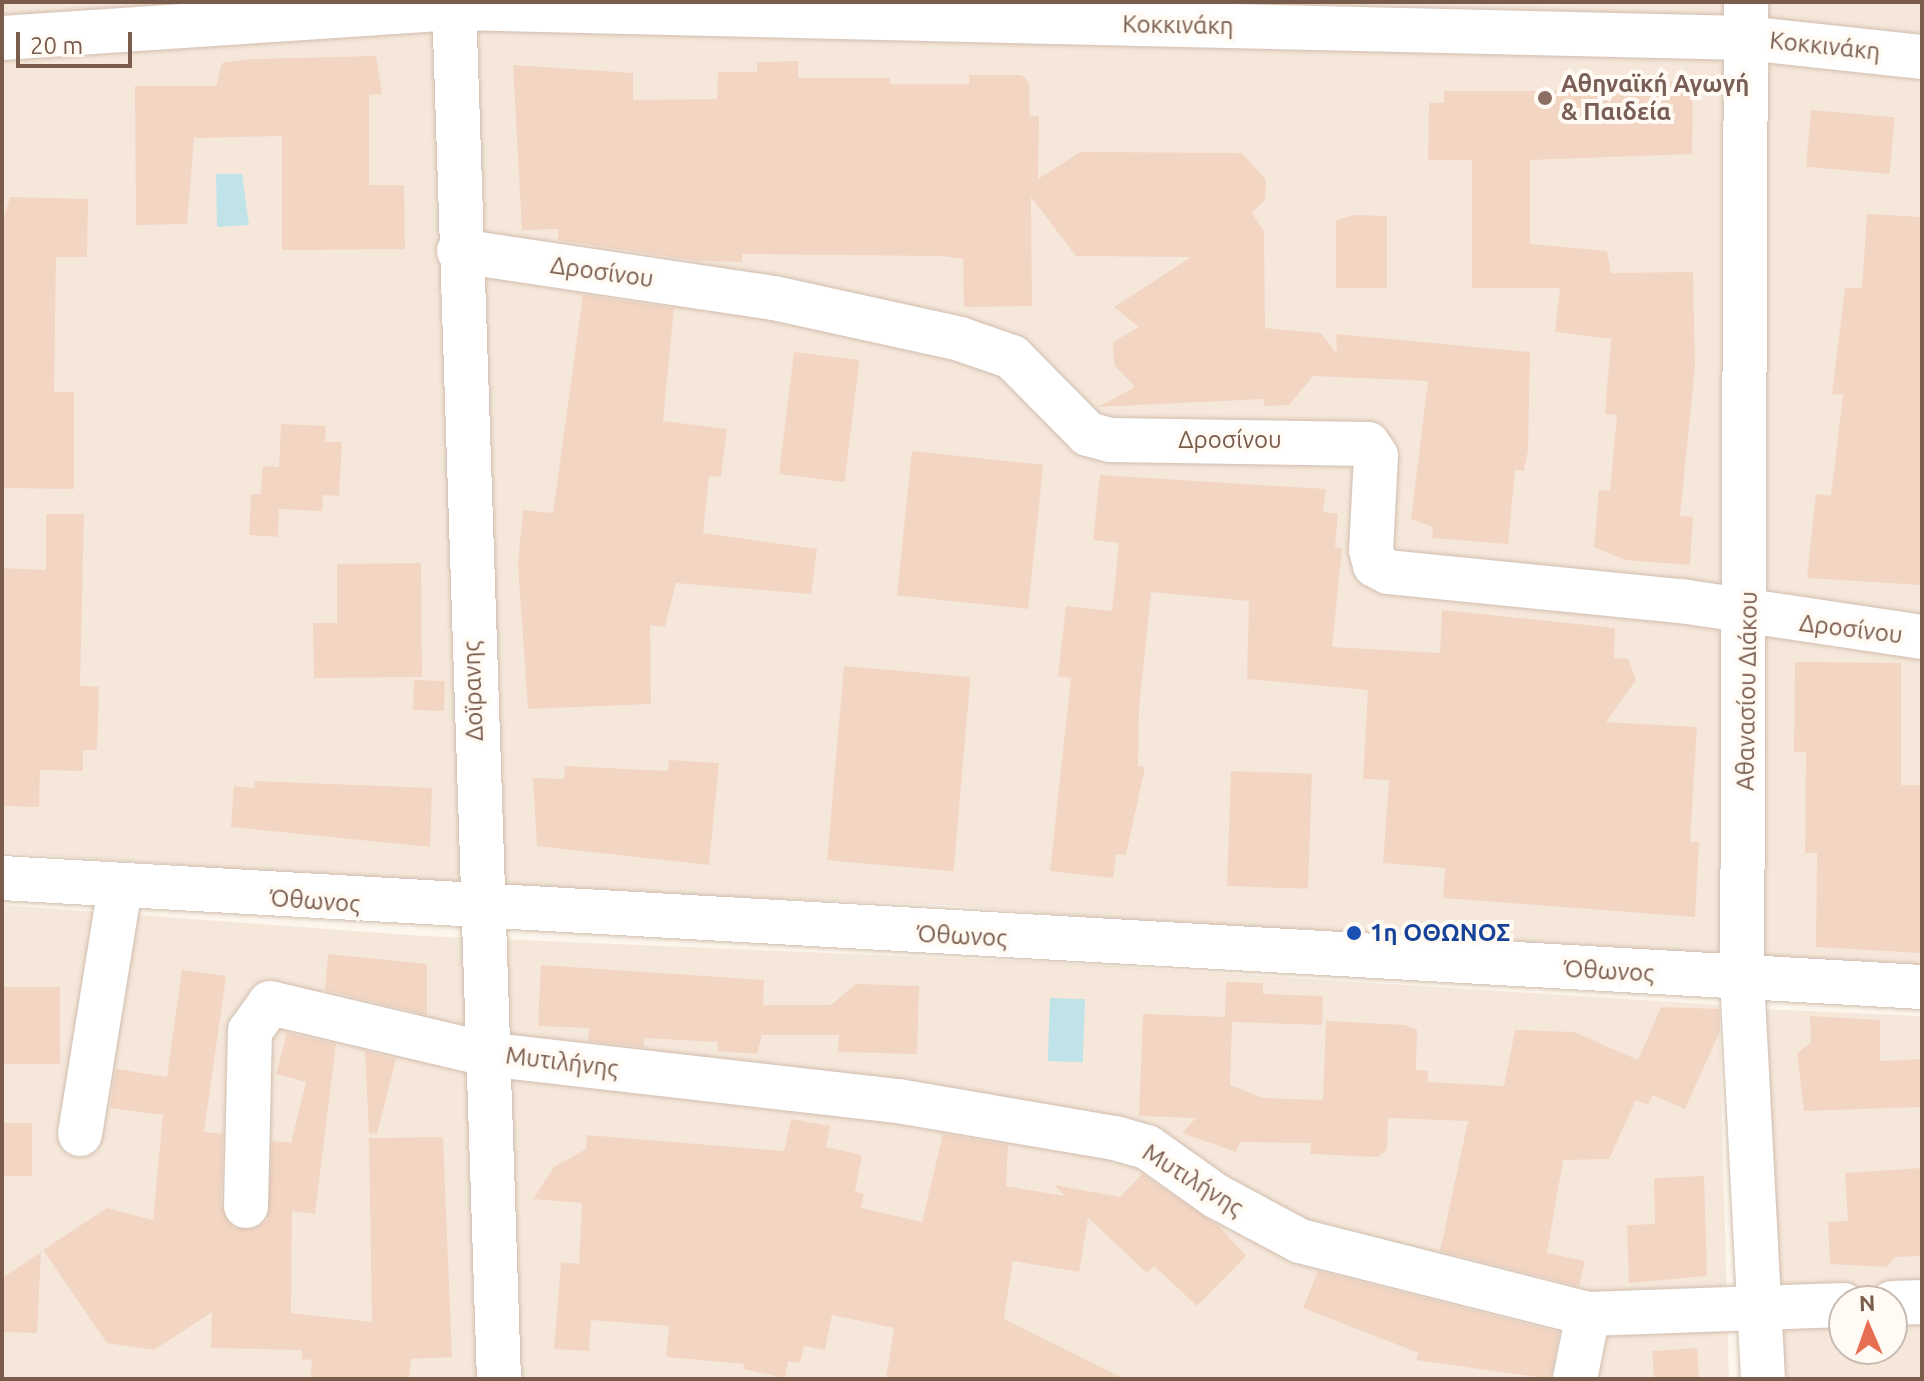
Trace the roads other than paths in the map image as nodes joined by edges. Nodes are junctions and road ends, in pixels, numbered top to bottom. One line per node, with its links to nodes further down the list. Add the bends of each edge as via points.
1 (454, 5): 2 (street, Κοκκινάκη); 3 (street, Κοκκινάκη); 5 (street, Δοϊρανης)
2 (1746, 20): 4 (street, Κοκκινάκη); 6 (street, Αθανασίου Διάκου)
3 (2, 38)
4 (1922, 57)
5 (459, 251): 6 (street, Δροσίνου, via 774,298 960,339 1012,357 1038,376 1075,423 1110,440 1368,444 1376,456 1371,550 1375,565 1388,572); 10 (street, Δοϊρανης)
6 (1749, 612): 7 (street, Δροσίνου); 11 (street, Αθανασίου Διάκου)
7 (1922, 637)
8 (2, 878): 9 (street, Όθωνος)
9 (120, 887): 10 (street, Όθωνος); 14 (street)
10 (480, 910): 11 (street, Όθωνος); 13 (street, Δοϊρανης)
11 (1742, 978): 12 (street, Όθωνος); 17 (street, Αθανασίου Διάκου)
12 (1922, 987)
13 (485, 1054): 15 (street, Μυτιλήνης, via 264,1007 250,1031); 18 (street, Μυτιλήνης, via 898,1101 1115,1138 1147,1147 1300,1241); 19 (street, Δοϊρανης)
14 (80, 1134)
15 (246, 1206)
16 (1828, 1306): 17 (street, Μυτιλήνης)
17 (1759, 1308): 18 (street, Μυτιλήνης); 21 (street, Αθανασίου Διάκου)
18 (1588, 1314): 20 (street)
19 (499, 1379)
20 (1575, 1379)
21 (1763, 1379)

